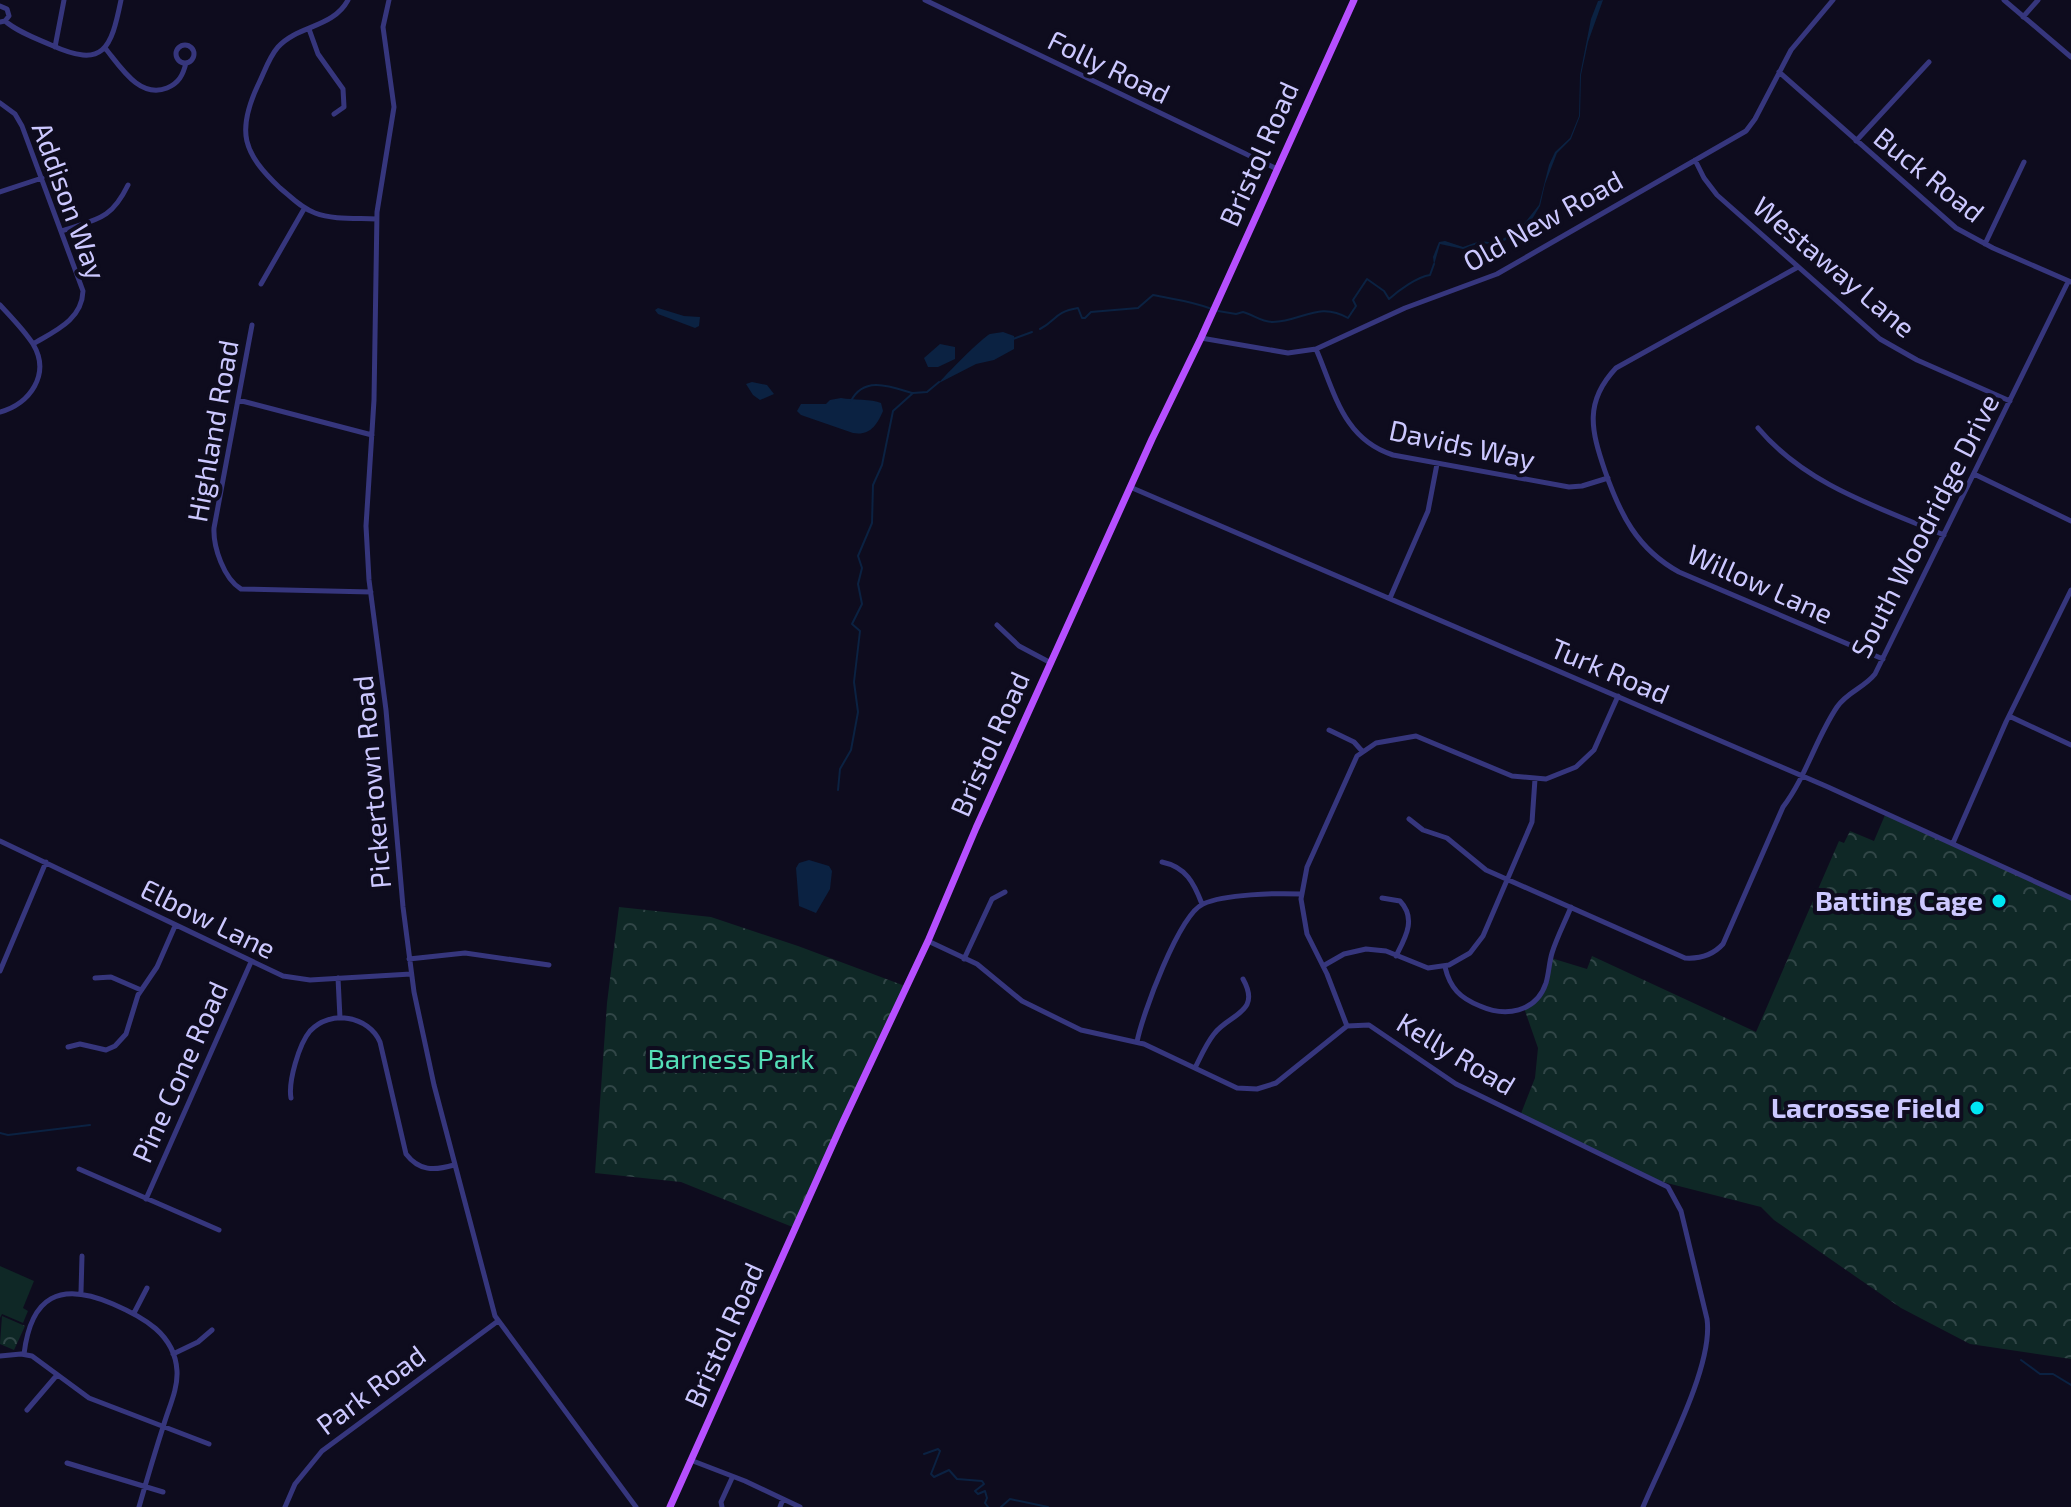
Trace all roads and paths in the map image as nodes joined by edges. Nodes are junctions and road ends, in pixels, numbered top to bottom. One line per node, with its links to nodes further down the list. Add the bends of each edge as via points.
1 (64, 0): 14 (street)
2 (121, 0): 15 (street, via 114,34)
3 (348, 0): 13 (street, via 336,16)
4 (389, 0): 30 (street, Pickertown Road, via 383,27 393,115)
5 (925, 0): 25 (street, Folly Road)
6 (1354, 0): 25 (main road, Bristol Road)
7 (1833, 0): 19 (street, Old New Road)
8 (2004, 0): 11 (street)
9 (2038, 0): 11 (street)
10 (0, 6): 12 (street, via 9,12)
11 (2023, 17): 16 (street)
12 (3, 22): 14 (street)
13 (309, 29): 21 (street, via 318,54 343,89 344,107); 29 (street, via 275,50 245,122 247,146 259,168)
14 (55, 47): 15 (street, via 82,56)
15 (105, 48): 18 (street, via 134,82 149,90 173,85)
16 (2071, 57)
17 (1929, 62): 22 (street)
18 (186, 63)
19 (1779, 72): 22 (street, Buck Road); 23 (street, Old New Road, via 1750,127)
20 (0, 103): 26 (street, Addison Way, via 19,120)
21 (334, 114)
22 (1856, 141): 32 (street, Buck Road, via 1939,215)
23 (1695, 160): 33 (street, Westaway Lane, via 1717,195); 40 (street, Old New Road, via 1497,274)
24 (2024, 162): 32 (street)
25 (1277, 169): 38 (main road, Bristol Road)
26 (42, 178): 28 (street); 31 (street, Addison Way)
27 (128, 185): 31 (street, via 114,210)
28 (0, 192)
29 (305, 208): 30 (street, via 320,215); 35 (street)
30 (376, 219): 45 (street, Pickertown Road)
31 (62, 231): 39 (street, Addison Way, via 82,285 81,305 70,320)
32 (1985, 244): 34 (street, Buck Road)
33 (1798, 267): 42 (street, Westaway Lane, via 1893,347); 48 (street, Willow Lane, via 1613,371 1599,391 1592,416)
34 (2070, 282): 42 (street, South Woodridge Drive)
35 (261, 284)
36 (0, 305): 39 (street)
37 (252, 325): 41 (street, Highland Road)
38 (1201, 338): 40 (street, Old New Road, via 1293,353); 49 (main road, Bristol Road)
39 (33, 344): 43 (street, via 39,368 34,389 23,403)
40 (1316, 349): 46 (street, Davids Way, via 1356,434 1384,452)
41 (238, 400): 45 (street); 53 (street, Highland Road, via 214,528 215,545 234,584 241,589)
42 (2010, 401): 47 (street, South Woodridge Drive)
43 (0, 412)
44 (1758, 428): 51 (street, via 1824,483)
45 (372, 435): 53 (street, Pickertown Road, via 366,526)
46 (1437, 463): 48 (street, Davids Way, via 1569,487); 54 (street, via 1428,511)
47 (1974, 474): 50 (street); 51 (street, South Woodridge Drive)
48 (1608, 478): 56 (street, Willow Lane, via 1631,530 1671,567)
49 (1130, 487): 54 (street, Turk Road); 57 (main road, Bristol Road)
50 (2071, 521)
51 (1944, 535): 56 (street, South Woodridge Drive)
52 (2071, 590): 59 (street)
53 (371, 592): 80 (street, Pickertown Road)
54 (1390, 598): 58 (street, Turk Road)
55 (997, 625): 57 (street, via 1019,646)
56 (1883, 659): 63 (street, South Woodridge Drive, via 1868,682 1838,705)
57 (1051, 663): 78 (main road, Bristol Road)
58 (1618, 696): 63 (street, Turk Road); 64 (street, via 1598,744 1582,762 1561,774)
59 (2009, 716): 61 (street); 67 (street)
60 (1329, 730): 62 (street)
61 (2071, 745)
62 (1362, 751): 64 (street, via 1416,736 1502,772); 72 (street, via 1307,867)
63 (1801, 776): 67 (street, Turk Road); 76 (street, South Woodridge Drive, via 1716,951 1685,958)
64 (1535, 779): 70 (street, via 1532,822)
65 (1409, 819): 70 (street)
66 (0, 841): 68 (street, Elbow Lane)
67 (1953, 843): 74 (street, Turk Road)
68 (46, 862): 77 (street, Elbow Lane); 86 (street)
69 (1162, 862): 75 (street, via 1190,877)
70 (1508, 879): 76 (street); 85 (street, via 1478,945)
71 (1005, 892): 81 (street, via 992,899)
72 (1301, 894): 75 (street); 84 (street, via 1307,934)
73 (1382, 898): 79 (street, via 1400,901 1409,918)
74 (2071, 898)
75 (1202, 904): 94 (street, via 1182,926)
76 (1571, 907): 85 (street, via 1545,985 1524,1008 1503,1013 1469,1002 1452,987)
77 (175, 926): 82 (street, Elbow Lane); 91 (street)
78 (928, 941): 81 (street); 115 (main road, Bristol Road)
79 (1396, 956): 84 (street, via 1366,949); 85 (street, via 1428,968)
80 (409, 959): 83 (street, via 465,953); 87 (street, Pickertown Road)
81 (964, 959): 94 (street, via 1022,1001 1056,1018 1091,1033)
82 (251, 962): 89 (street, Elbow Lane, via 297,980); 100 (street, Pine Cone Road)
83 (549, 965)
84 (1323, 966): 93 (street)
85 (1445, 967)
86 (0, 971)
87 (411, 974): 89 (street, Elbow Lane); 98 (street, Pickertown Road)
88 (95, 978): 91 (street, via 111,977)
89 (338, 978): 92 (street)
90 (1243, 979): 96 (street, via 1249,998 1244,1009 1215,1032)
91 (141, 990): 95 (street, via 121,1041 106,1050)
92 (340, 1018): 97 (street, via 322,1022 307,1036 291,1078); 98 (street, via 364,1023 377,1036 401,1142 410,1159 428,1169)
93 (1347, 1026): 96 (street, via 1281,1080 1263,1088 1237,1088); 128 (street, Kelly Road, via 1374,1028 1456,1084 1659,1181 1675,1196 1708,1335 1700,1373)
94 (1136, 1042): 96 (street)
95 (68, 1047)
96 (1195, 1068)
97 (291, 1098)
98 (454, 1165): 106 (street, Pickertown Road)
99 (79, 1169): 100 (street)
100 (146, 1199): 101 (street)
101 (219, 1230)
102 (82, 1256): 104 (street)
103 (147, 1288): 105 (street)
104 (81, 1292): 105 (street); 108 (street, via 41,1307)
105 (134, 1313): 109 (street, via 158,1331)
106 (498, 1321): 122 (street, Park Road, via 322,1451 295,1484); 123 (street, Pickertown Road)
107 (212, 1330): 109 (street)
108 (24, 1354): 110 (street); 111 (street)
109 (173, 1354): 113 (street, via 176,1382)
110 (0, 1356)
111 (57, 1375): 112 (street); 113 (street, via 89,1398)
112 (27, 1410)
113 (163, 1426): 114 (street); 118 (street)
114 (209, 1444)
115 (693, 1461): 117 (street); 124 (main road, Bristol Road)
116 (67, 1463): 118 (street)
117 (732, 1478): 120 (street); 125 (street)
118 (145, 1487): 119 (street); 121 (street)
119 (163, 1492)
120 (783, 1499): 126 (street); 127 (street)
121 (139, 1507)
122 (286, 1507)
123 (636, 1507)
124 (670, 1507)
125 (722, 1507)
126 (780, 1507)
127 (800, 1507)
128 (1643, 1507)

